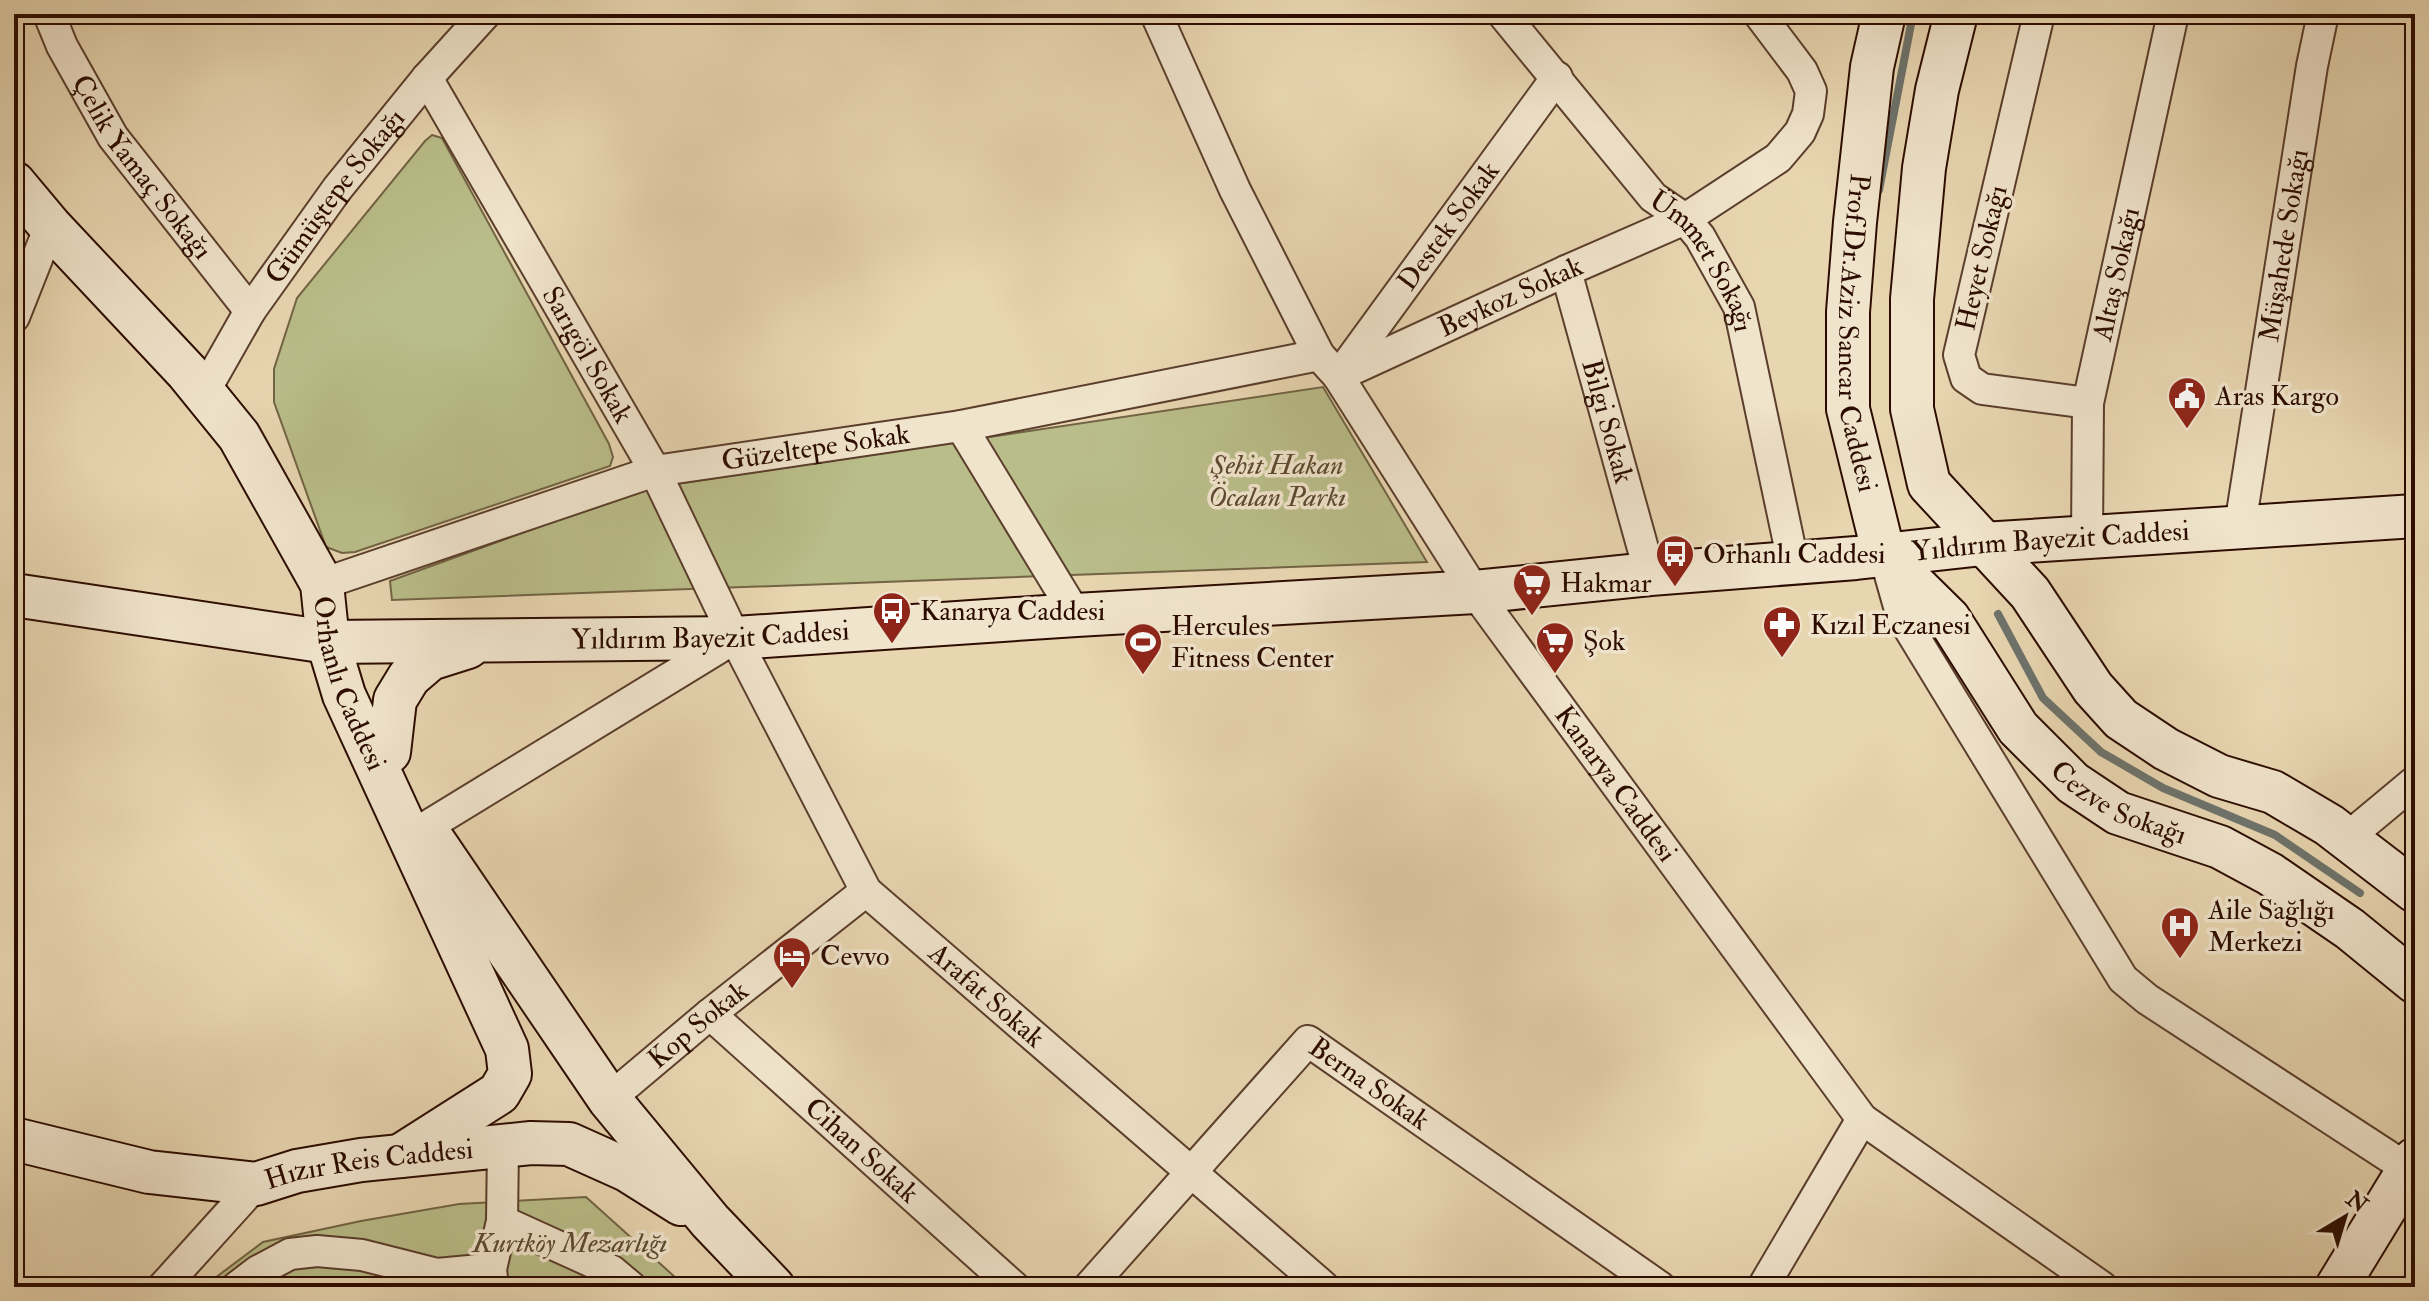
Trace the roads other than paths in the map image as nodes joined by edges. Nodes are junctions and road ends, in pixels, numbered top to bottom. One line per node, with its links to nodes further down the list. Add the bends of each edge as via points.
1 (49, 14): 17 (street, Çelik Yamaç Sokağı, via 113,137)
2 (485, 14): 12 (street, Gümüştepe Sokağı)
3 (1156, 14): 19 (street, Kanarya Caddesi, via 1235,190)
4 (1503, 14): 11 (street, Ümmet Sokağı)
5 (1759, 14): 14 (street, Beykoz Sokak, via 1802,71 1811,91 1808,114 1778,158)
6 (1884, 14): 28 (street, Prof.Dr.Aziz Sancar Caddesi, via 1872,67 1848,312 1848,409)
7 (1956, 14): 27 (street, Prof.Dr.Aziz Sancar Caddesi, via 1937,90 1918,218 1912,409 1929,484)
8 (2039, 14): 21 (street, Heyet Sokağı, via 1959,355 1966,378 1982,389)
9 (2173, 14): 21 (street, Altaş Sokağı)
10 (2323, 14): 25 (street, Müşahede Sokağı)
11 (1557, 77): 14 (street, Ümmet Sokağı, via 1653,197); 19 (street, Destek Sokak)
12 (427, 78): 17 (street, Gümüştepe Sokağı, via 337,189); 23 (street, Sarıgöl Sokak)
13 (14, 183): 15 (street, Orhanlı Caddesi)
14 (1685, 219): 16 (street, Beykoz Sokak); 29 (street, Ümmet Sokağı, via 1739,307)
15 (50, 226): 18 (street); 20 (street, Orhanlı Caddesi)
16 (1566, 271): 19 (street, Beykoz Sokak); 30 (street, Bilgi Sokak)
17 (250, 311): 20 (street, Gümüştepe Sokağı)
18 (14, 317)
19 (1329, 365): 22 (street, Güzeltepe Sokak); 32 (street, Kanarya Caddesi)
20 (204, 392): 31 (street, Orhanlı Caddesi, via 239,436)
21 (2088, 403): 26 (street, Altaş Sokağı)
22 (961, 426): 23 (street, Güzeltepe Sokak); 34 (street)
23 (655, 471): 31 (street, Güzeltepe Sokak); 35 (street, Sarıgöl Sokak)
24 (2415, 516): 25 (street, Yıldırım Bayezit Caddesi)
25 (2240, 526): 26 (street, Yıldırım Bayezit Caddesi)
26 (2087, 539): 27 (street, Yıldırım Bayezit Caddesi)
27 (1983, 544): 28 (street, Yıldırım Bayezit Caddesi); 41 (street, via 2030,593 2093,688 2121,719 2219,776 2273,792)
28 (1884, 555): 29 (street, Yıldırım Bayezit Caddesi); 44 (street, Cezve Sokağı, via 1949,619 2018,728 2073,783 2118,813 2220,847 2270,874); 51 (street, via 1902,617 2123,979)
29 (1793, 562): 30 (street, Yıldırım Bayezit Caddesi)
30 (1650, 574): 32 (street, Yıldırım Bayezit Caddesi)
31 (322, 584): 37 (street, Orhanlı Caddesi)
32 (1475, 592): 34 (street, Yıldırım Bayezit Caddesi); 47 (street, Kanarya Caddesi)
33 (14, 595): 37 (street, Yıldırım Bayezit Caddesi)
34 (1076, 615): 35 (street, Yıldırım Bayezit Caddesi)
35 (735, 638): 36 (street, Yıldırım Bayezit Caddesi); 40 (street); 42 (street, Arafat Sokak)
36 (488, 640): 37 (street, Yıldırım Bayezit Caddesi); 38 (street, via 430,659 409,677 395,700)
37 (328, 642): 38 (street, via 361,684); 50 (street, Orhanlı Caddesi, via 344,695 507,1049 510,1074 499,1093)
38 (389, 752): 40 (street)
39 (2414, 781): 41 (street)
40 (426, 827): 46 (street)
41 (2347, 838): 43 (street)
42 (866, 891): 45 (street, Kop Sokak); 52 (street, Arafat Sokak)
43 (2415, 891)
44 (2415, 982)
45 (710, 1014): 46 (street, Kop Sokak); 61 (street, Cihan Sokak)
46 (609, 1099): 55 (street)
47 (1862, 1119): 65 (street); 66 (street, Kanarya Caddesi)
48 (14, 1139): 53 (street, Hızır Reis Caddesi, via 149,1172)
49 (503, 1146): 50 (street, Hızır Reis Caddesi); 54 (street); 55 (street, Hızır Reis Caddesi, via 569,1144 627,1170)
50 (400, 1156): 53 (street, Hızır Reis Caddesi, via 297,1171)
51 (2412, 1164): 67 (street)
52 (1190, 1172): 62 (street, Berna Sokak); 63 (street, Arafat Sokak); 64 (street, Berna Sokak, via 1308,1041)
53 (256, 1184): 57 (street)
54 (502, 1221): 56 (street); 59 (street, via 612,1271)
55 (710, 1221): 60 (street)
56 (492, 1278): 58 (street, via 437,1274 362,1255 317,1251 290,1254)
57 (163, 1287)
58 (237, 1287)
59 (631, 1287)
60 (773, 1287)
61 (1014, 1287)
62 (1089, 1287)
63 (1324, 1287)
64 (1660, 1287)
65 (1763, 1287)
66 (2102, 1287)
67 (2337, 1287)

